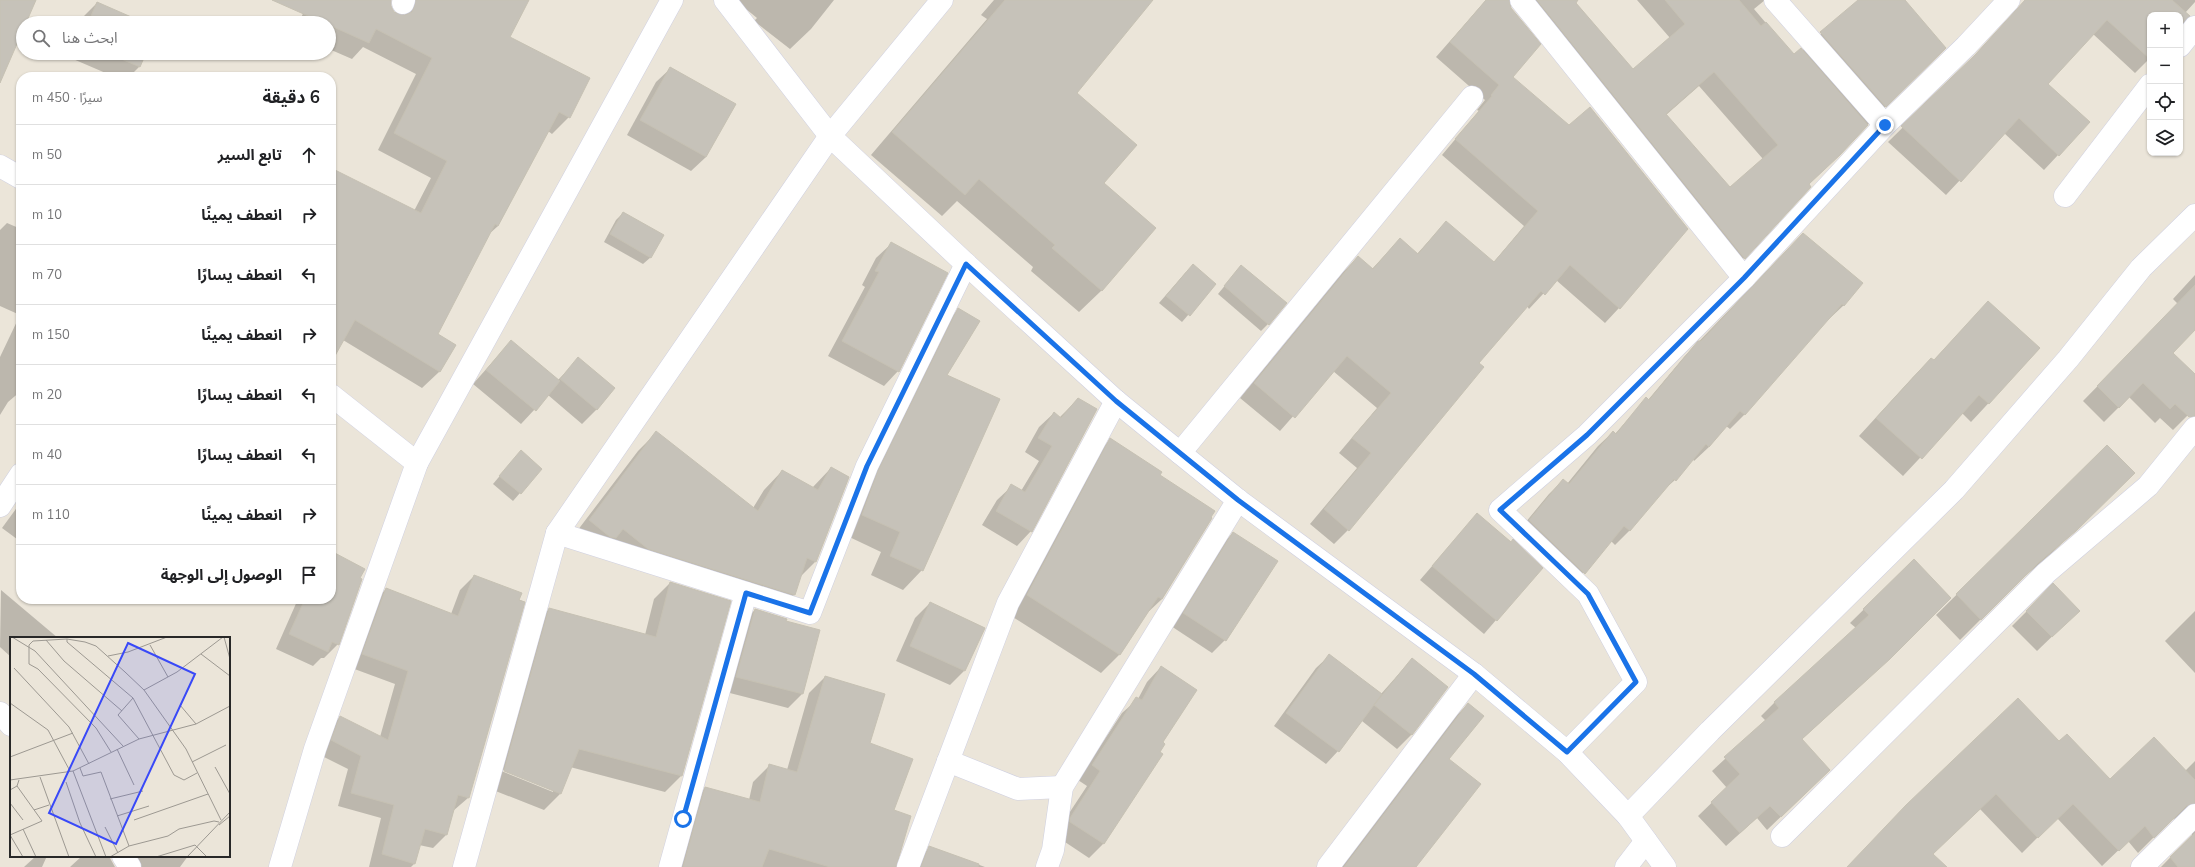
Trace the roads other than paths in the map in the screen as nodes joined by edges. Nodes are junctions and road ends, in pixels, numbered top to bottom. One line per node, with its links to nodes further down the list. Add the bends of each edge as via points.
1 (672, 0): 23 (street)
2 (725, 0): 12 (street)
3 (942, 0): 12 (street)
4 (1521, 0): 18 (street)
5 (1775, 0): 11 (street)
6 (2009, 0): 11 (street)
7 (2195, 27): 8 (street)
8 (2183, 42)
9 (2147, 89): 15 (street)
10 (1472, 96): 22 (street)
11 (1885, 125): 18 (street)
12 (830, 136): 17 (street); 27 (street)
13 (0, 166): 14 (street)
14 (16, 175)
15 (2065, 196)
16 (2195, 215): 36 (street, via 2141,268 2068,359 1954,490 1710,731)
17 (966, 264): 20 (street); 28 (street, via 867,466 810,613)
18 (1744, 278): 32 (street, via 1587,435 1500,510 1588,594 1636,682)
19 (336, 399): 23 (street)
20 (1116, 401): 22 (street); 33 (street, via 1008,603)
21 (2195, 428): 37 (street, via 2148,486 2046,573)
22 (1180, 453): 25 (street)
23 (418, 463): 41 (street, via 315,749)
24 (16, 482): 26 (street)
25 (1238, 500): 29 (street); 34 (street)
26 (0, 506)
27 (557, 533): 28 (street); 42 (street)
28 (746, 593): 43 (street)
29 (1474, 674): 32 (street); 46 (street)
30 (0, 713): 31 (street)
31 (10, 724)
32 (1567, 752): 36 (street)
33 (948, 761): 34 (street, via 1018,789); 44 (street)
34 (1062, 787): 45 (street, via 1053,850)
35 (2195, 815): 49 (street)
36 (1628, 816): 38 (street)
37 (1782, 836)
38 (1646, 841): 47 (street); 48 (street)
39 (124, 857): 40 (street)
40 (130, 867)
41 (280, 867)
42 (464, 867)
43 (670, 867)
44 (908, 867)
45 (1047, 867)
46 (1328, 867)
47 (1626, 867)
48 (1665, 867)
49 (2142, 867)

